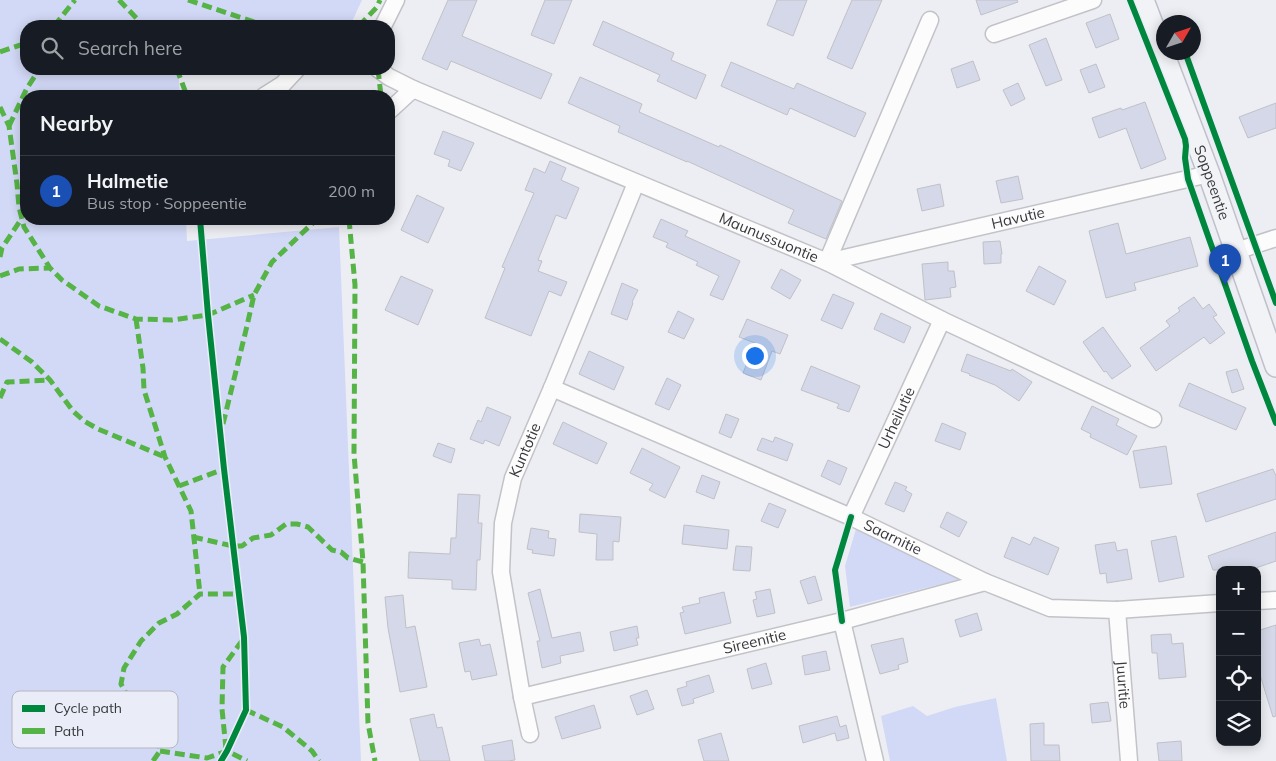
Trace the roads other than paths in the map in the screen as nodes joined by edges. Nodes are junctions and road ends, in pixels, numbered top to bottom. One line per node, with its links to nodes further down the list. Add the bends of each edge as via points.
1 (396, 0): 4 (street)
2 (1093, 0): 6 (street)
3 (1143, 0): 12 (main road, Soppeentie)
4 (386, 20)
5 (930, 20): 16 (street)
6 (994, 34)
7 (291, 75): 10 (street)
8 (386, 75): 9 (street, Maunussuontie)
9 (413, 89): 11 (street); 13 (street, Maunussuontie)
10 (274, 90)
11 (395, 105)
12 (1209, 174): 15 (main road, Soppeentie); 16 (street, Havutie)
13 (636, 183): 16 (street, Maunussuontie); 19 (street, Kuntotie)
14 (1276, 238): 15 (street)
15 (1236, 251): 18 (main road, Soppeentie)
16 (827, 262): 17 (street, Maunussuontie)
17 (942, 320): 20 (street, Maunussuontie); 21 (street, Urheilutie)
18 (1276, 366)
19 (552, 388): 21 (street, Saarnitie); 28 (street, Kuntotie, via 512,478 502,523 501,572)
20 (1153, 419)
21 (851, 517): 22 (street, Saarnitie)
22 (985, 582): 26 (street, Saarnitie, via 1050,608); 27 (street, Sireenitie)
23 (1276, 600): 24 (street)
24 (1261, 601)
25 (1216, 603): 26 (street, Saarnitie)
26 (1117, 610): 31 (street, Juuritie)
27 (842, 621): 28 (street, Sireenitie); 30 (street)
28 (522, 697): 29 (street, Kuntotie)
29 (530, 734)
30 (875, 761)
31 (1130, 761)

